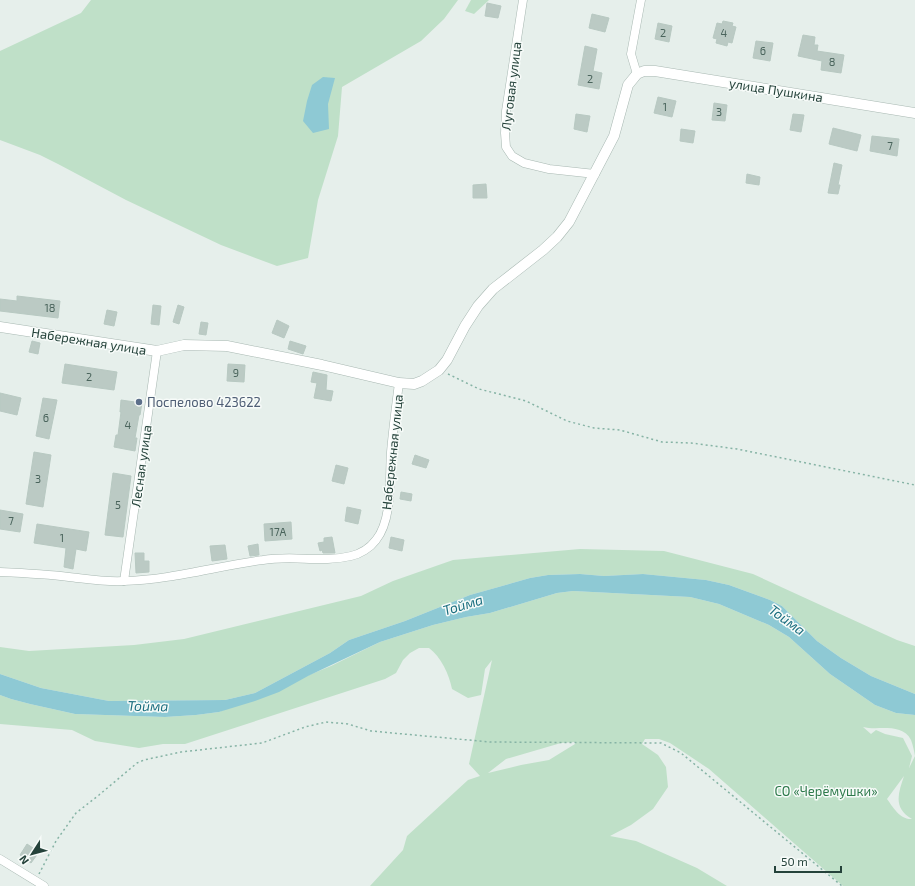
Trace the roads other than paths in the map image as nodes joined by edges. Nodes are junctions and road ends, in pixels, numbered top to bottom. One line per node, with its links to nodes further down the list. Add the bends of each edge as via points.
1 (523, 0): 5 (street, Луговая улица, via 506,111 506,147 512,156 524,163 549,169)
2 (640, 0): 3 (street, via 631,54)
3 (637, 74): 4 (street, улица Пушкина, via 644,70 655,71); 5 (street, via 628,85 614,136)
4 (915, 113)
5 (595, 174): 8 (street, via 569,222 543,250 493,289 478,306 439,370 414,384)
6 (0, 327): 7 (street, Набережная улица)
7 (157, 351): 8 (street, Набережная улица, via 184,345 227,346); 10 (street, Лесная улица)
8 (399, 383): 10 (street, Набережная улица, via 391,454 389,504 382,530 368,548 355,555 341,558 279,558 169,577)
9 (0, 572): 10 (street, Набережная улица, via 35,573 110,582)
10 (124, 581)
11 (0, 859): 12 (street)
12 (34, 884): 13 (street)
13 (44, 886)

